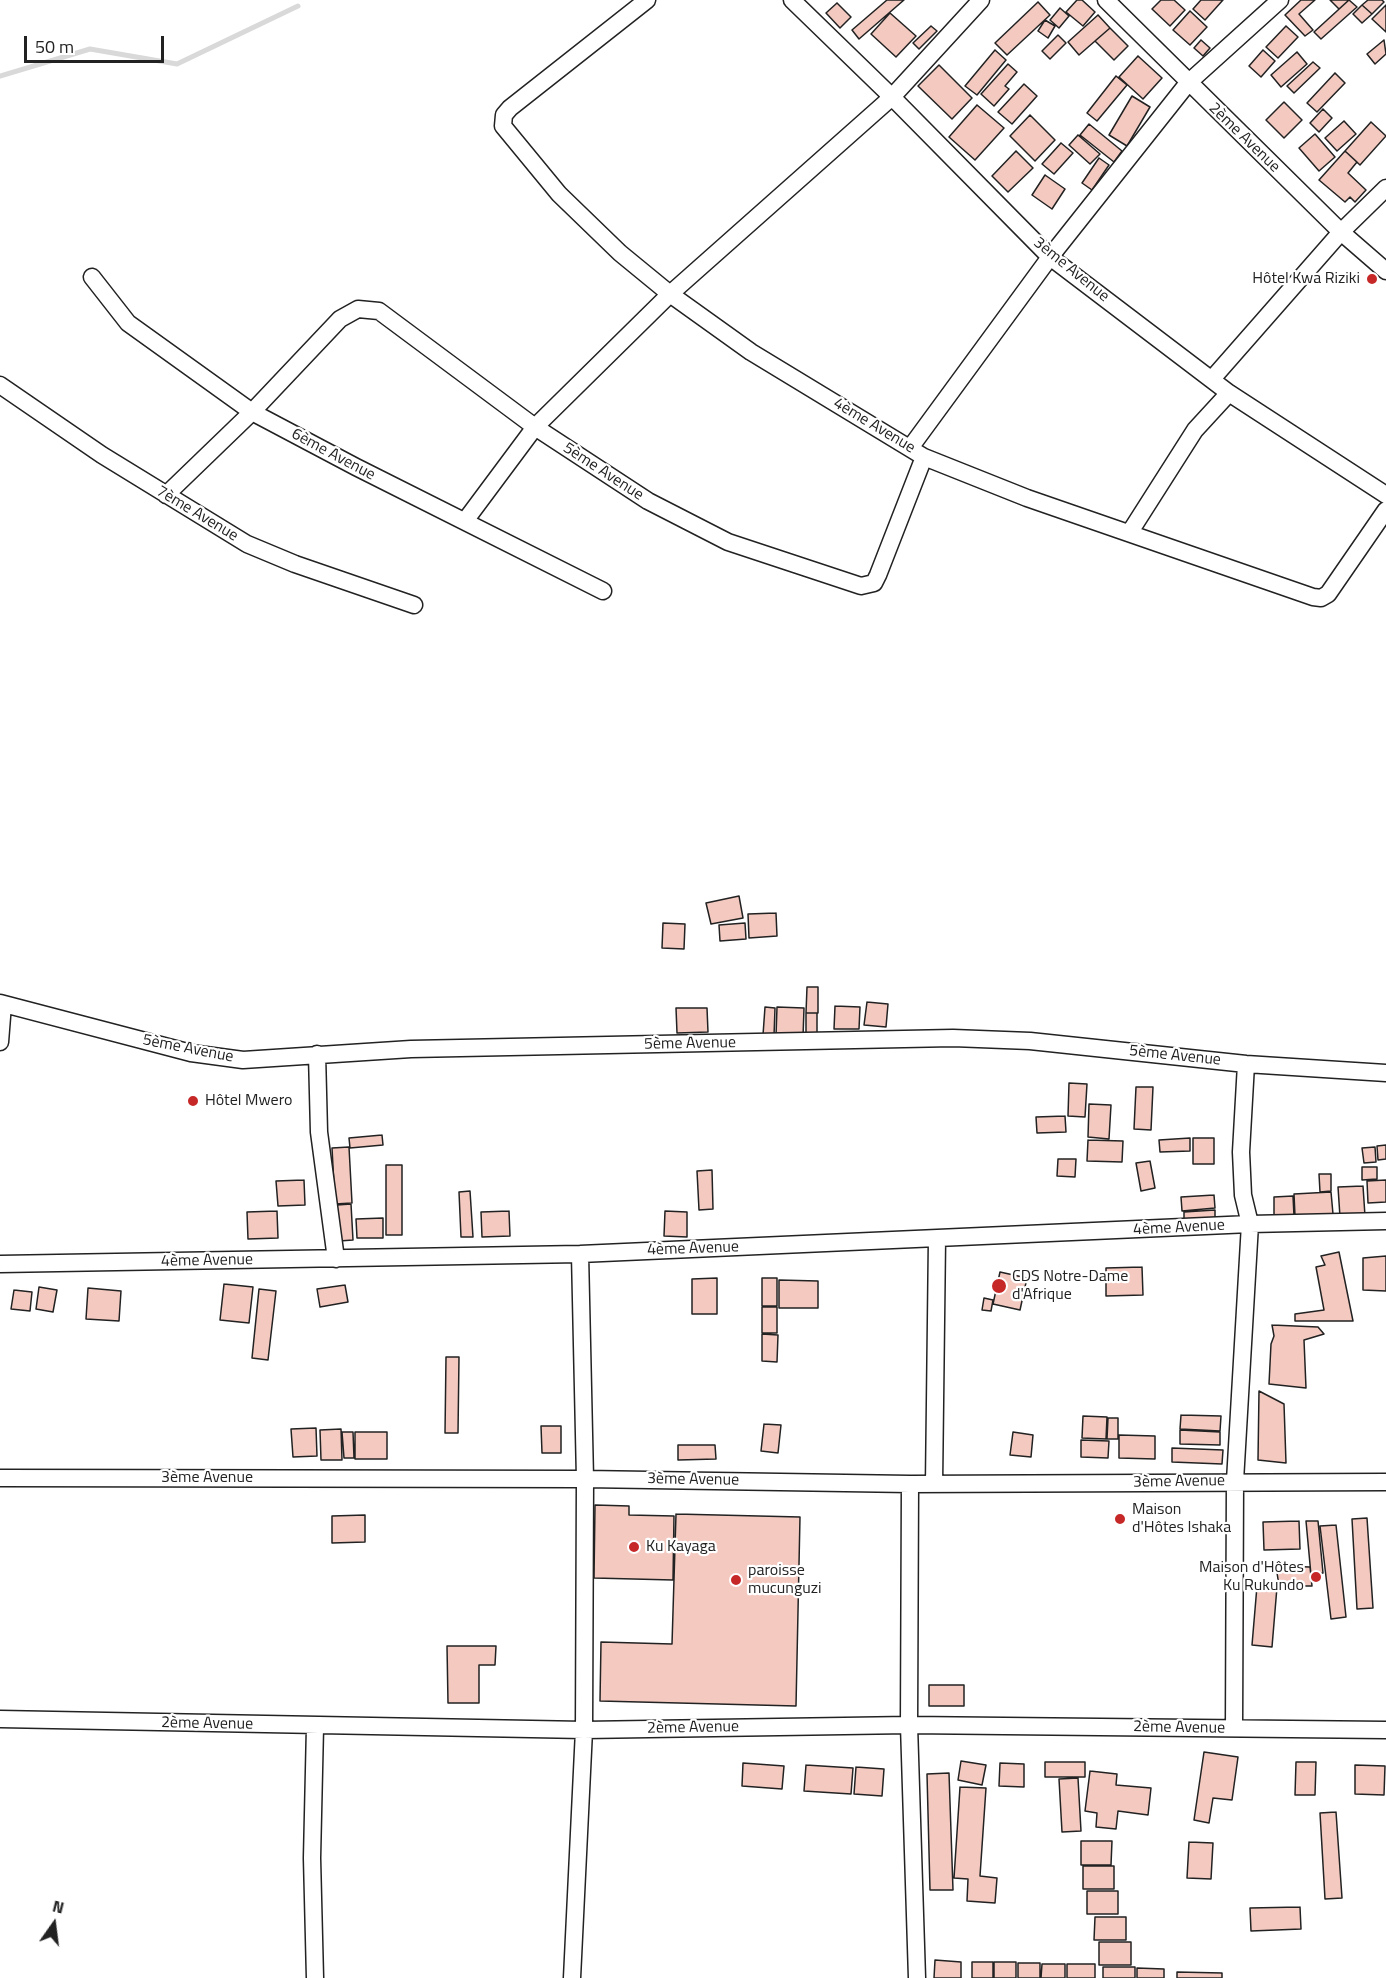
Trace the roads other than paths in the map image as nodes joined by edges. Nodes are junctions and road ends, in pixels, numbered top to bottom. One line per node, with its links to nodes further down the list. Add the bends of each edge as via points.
1 (647, 0): 13 (street, 4ème Avenue, via 510,108 504,115 503,126 559,194)
2 (792, 0): 7 (street, 3ème Avenue)
3 (981, 0): 7 (street)
4 (1106, 0): 6 (street, 2ème Avenue)
5 (1280, 0): 6 (street)
6 (1188, 83): 9 (street, 2ème Avenue); 10 (street)
7 (892, 97): 10 (street, 3ème Avenue); 13 (street)
8 (1386, 188): 9 (street)
9 (1341, 232): 11 (street, 2ème Avenue); 14 (street)
10 (1050, 257): 14 (street, 3ème Avenue); 19 (street)
11 (1386, 271)
12 (92, 277): 17 (street, 6ème Avenue, via 128,322)
13 (670, 294): 18 (street); 19 (street, 4ème Avenue, via 751,352)
14 (1212, 379): 16 (street, 3ème Avenue)
15 (0, 385): 20 (street, 7ème Avenue)
16 (1229, 393): 21 (street, 3ème Avenue); 24 (street, via 1195,430)
17 (252, 412): 18 (street, 5ème Avenue, via 340,319 358,309 379,311); 20 (street); 23 (street, 6ème Avenue)
18 (535, 427): 19 (street, 5ème Avenue, via 648,501 728,542 861,586 874,583); 23 (street)
19 (917, 453): 24 (street, 4ème Avenue, via 1027,498)
20 (166, 495): 26 (street, 7ème Avenue, via 247,544)
21 (1386, 495)
22 (1386, 510): 24 (street, 4ème Avenue, via 1328,594 1321,598)
23 (465, 521): 25 (street, 6ème Avenue)
24 (1130, 532)
25 (603, 591)
26 (414, 605)
27 (1, 1004): 28 (street); 29 (street, 5ème Avenue, via 191,1053 243,1060)
28 (0, 1042)
29 (317, 1054): 30 (street, 5ème Avenue, via 953,1038 1030,1041); 36 (street, via 320,1132)
30 (1246, 1064): 31 (street, 5ème Avenue); 33 (street, via 1241,1152 1243,1195)
31 (1386, 1073)
32 (1386, 1221): 33 (street, 4ème Avenue)
33 (1250, 1224): 34 (street, 4ème Avenue); 40 (street)
34 (937, 1239): 35 (street, 4ème Avenue); 43 (street)
35 (580, 1254): 36 (street, 4ème Avenue); 39 (street)
36 (336, 1258): 37 (street, 4ème Avenue)
37 (0, 1264)
38 (0, 1478): 39 (street, 3ème Avenue)
39 (585, 1479): 42 (street, 3ème Avenue); 48 (street)
40 (1235, 1481): 41 (street, 3ème Avenue); 43 (street, 3ème Avenue); 47 (street)
41 (1386, 1482)
42 (910, 1484): 43 (street, 3ème Avenue); 45 (street)
43 (934, 1484)
44 (0, 1719): 46 (street, 2ème Avenue)
45 (909, 1725): 47 (street, 2ème Avenue); 48 (street, 2ème Avenue); 52 (street)
46 (315, 1727): 48 (street, 2ème Avenue); 50 (street)
47 (1234, 1728): 49 (street, 2ème Avenue)
48 (584, 1730): 51 (street)
49 (1386, 1730)
50 (315, 1978)
51 (572, 1978)
52 (917, 1978)

